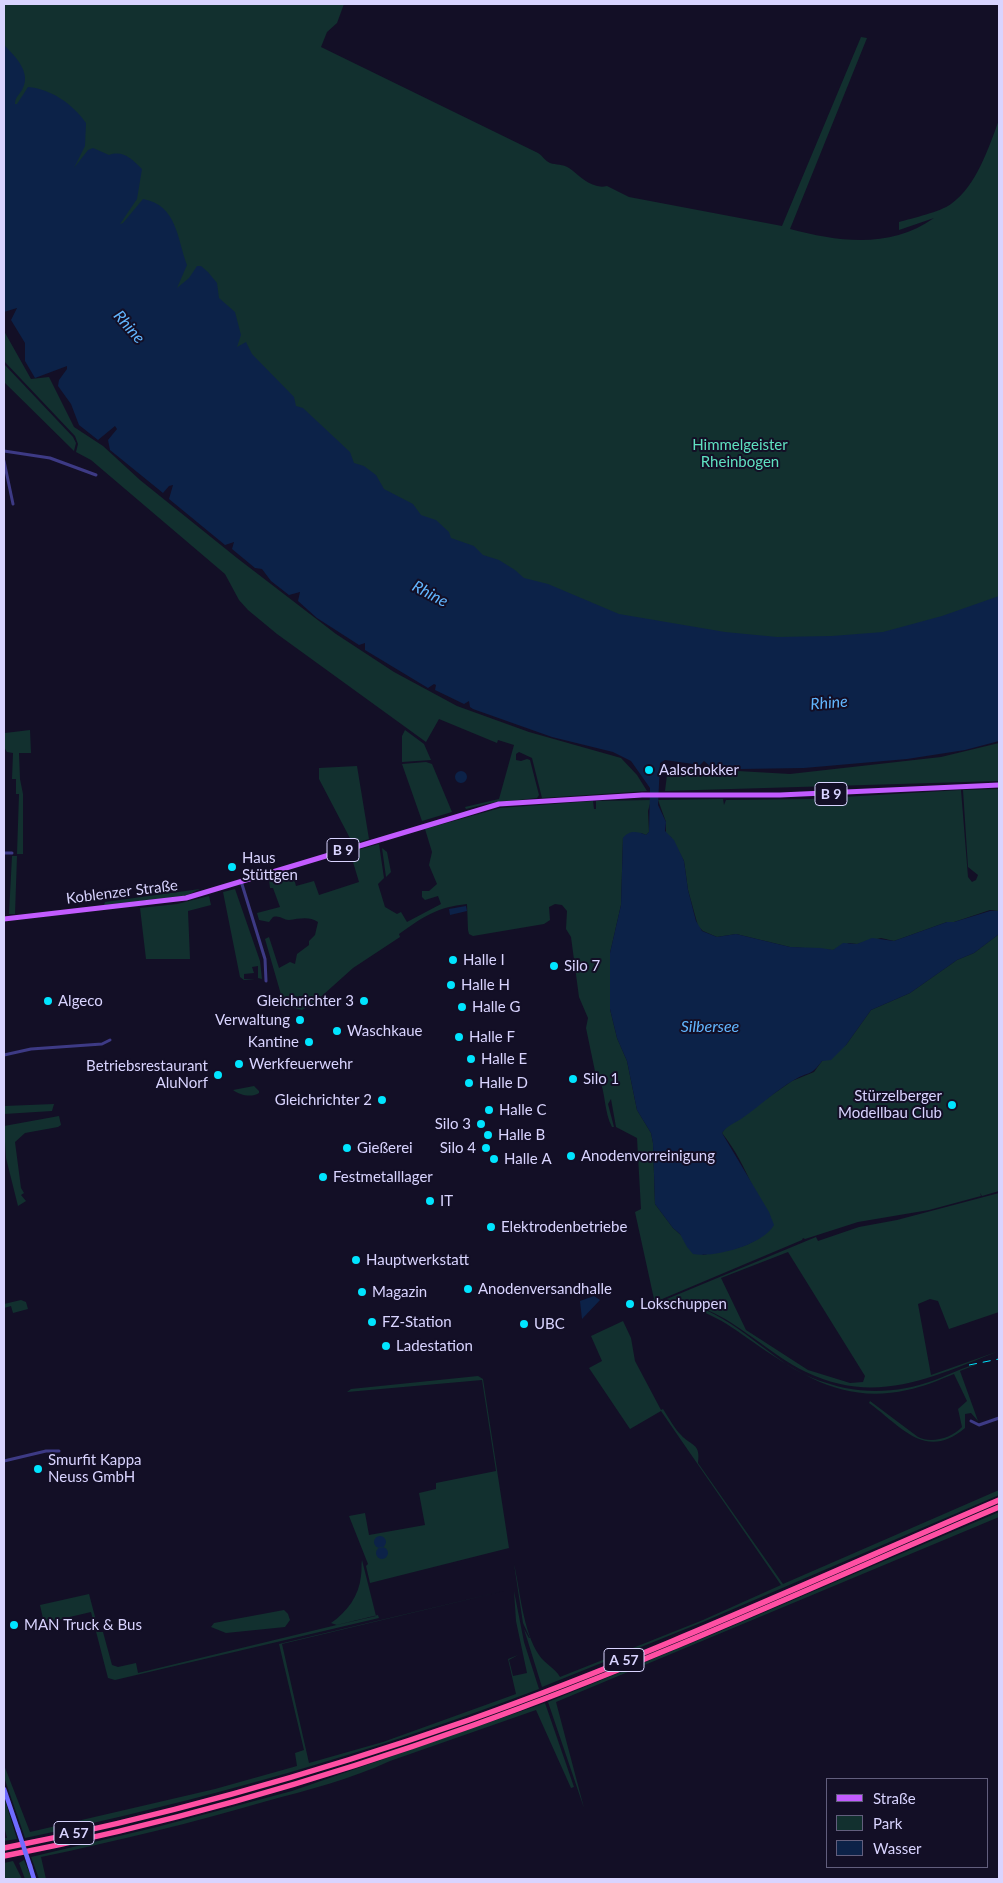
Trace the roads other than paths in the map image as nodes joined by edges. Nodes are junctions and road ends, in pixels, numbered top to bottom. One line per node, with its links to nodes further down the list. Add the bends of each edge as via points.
1 (4, 451): 3 (street, via 50,458)
2 (4, 461): 4 (street)
3 (96, 475)
4 (13, 504)
5 (999, 785): 8 (main road, Koblenzer Straße / B 9, via 798,795 642,795 499,804)
6 (4, 853): 7 (street)
7 (12, 853)
8 (241, 881): 9 (main road, Koblenzer Straße / B 9, via 178,899); 10 (street, via 265,958)
9 (4, 919)
10 (266, 981)
11 (110, 1040): 12 (street, via 96,1045)
12 (4, 1054)
13 (999, 1418): 14 (street, via 980,1425)
14 (971, 1421)
15 (59, 1452): 16 (street, via 46,1451)
16 (4, 1461)
17 (999, 1500): 20 (highway, A 57, via 637,1654 464,1722 332,1766 239,1792)
18 (999, 1507): 21 (highway, A 57, via 642,1660 475,1725 193,1814)
19 (4, 1789): 22 (main road, bridge)
20 (5, 1846)
21 (4, 1856)
22 (34, 1879)

